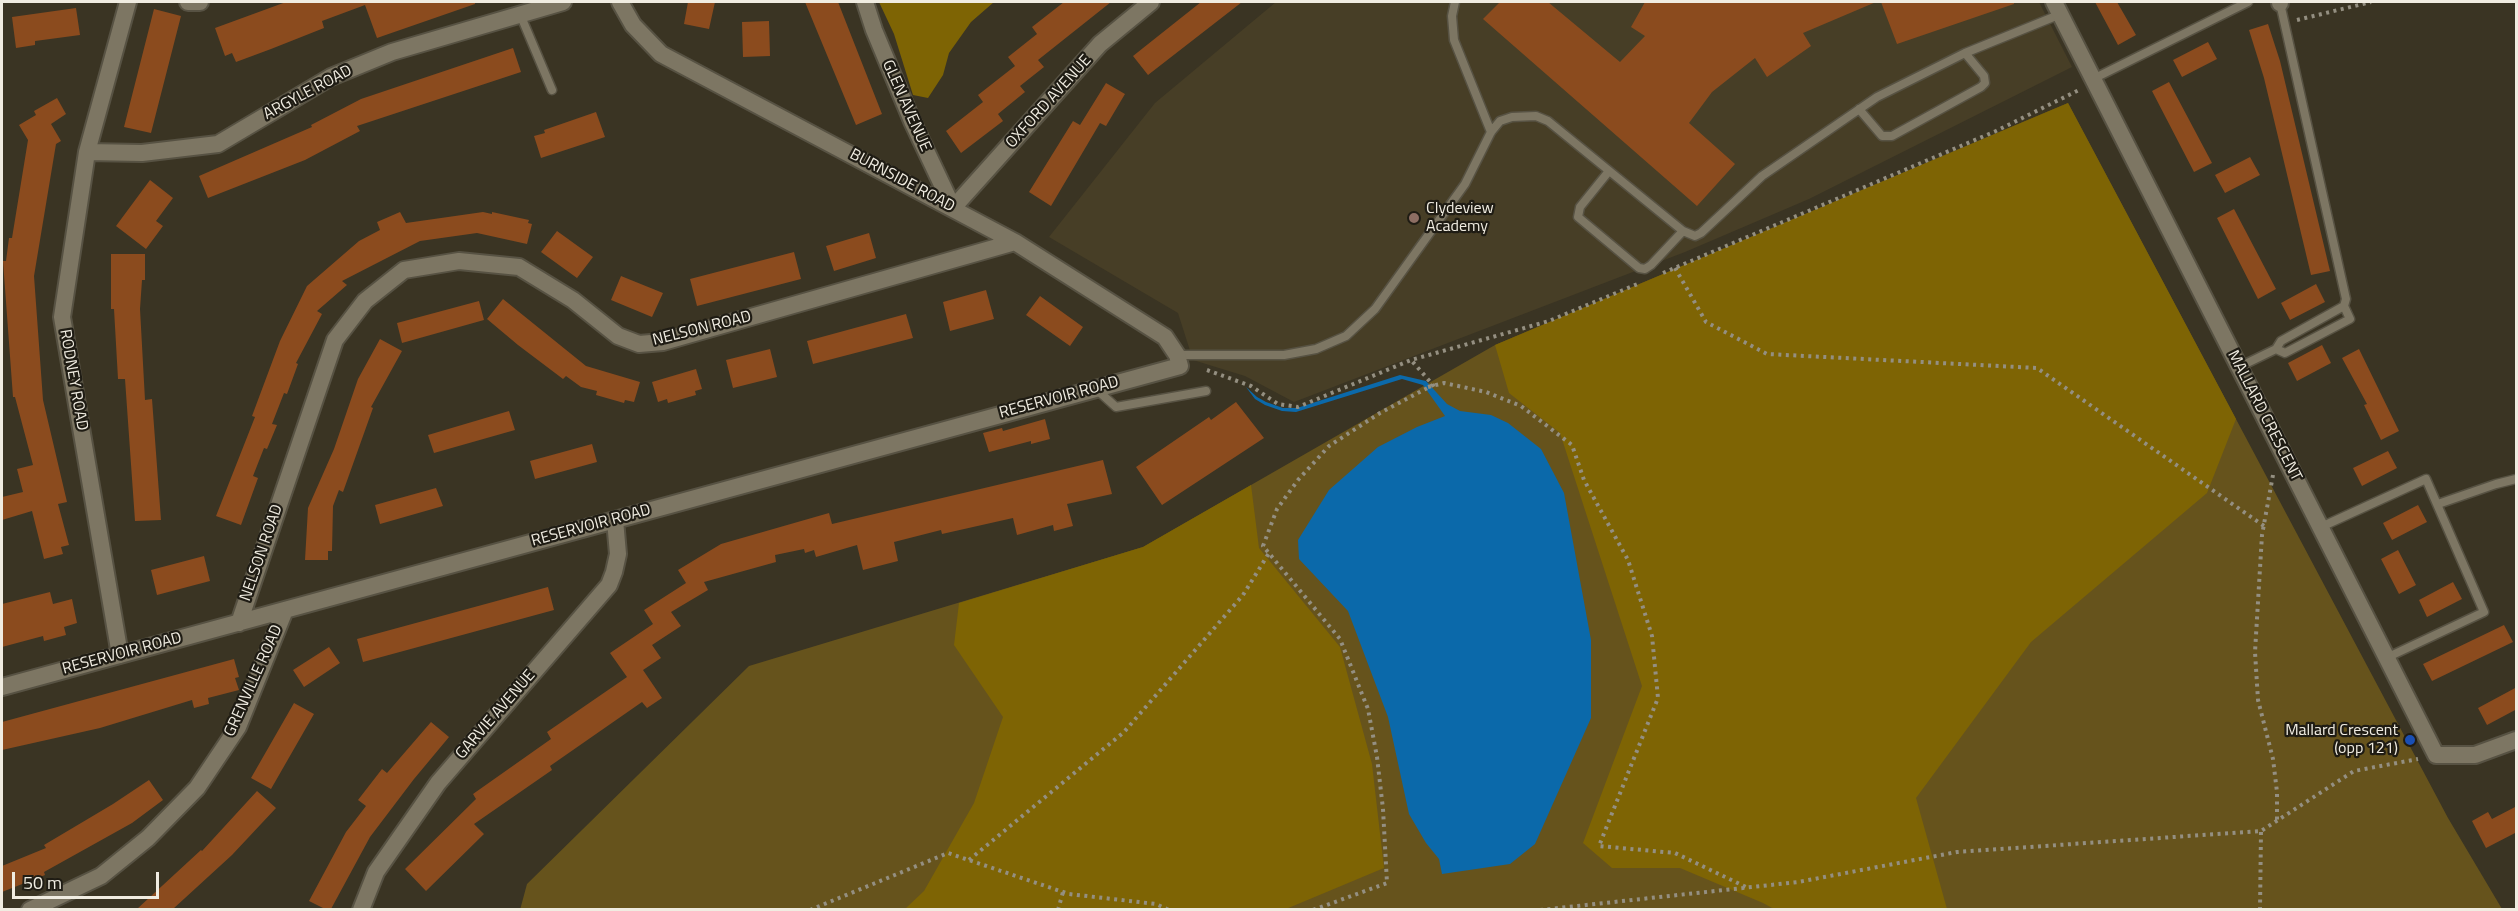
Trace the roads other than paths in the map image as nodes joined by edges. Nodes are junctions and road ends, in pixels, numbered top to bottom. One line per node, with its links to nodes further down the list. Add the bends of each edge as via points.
1 (128, 2): 18 (street, RODNEY ROAD)
2 (188, 2): 3 (street)
3 (200, 2)
4 (563, 2): 12 (street, ARGYLE ROAD)
5 (620, 2): 20 (street, BURNSIDE ROAD, via 633,25 661,54)
6 (865, 2): 20 (street, GLEN AVENUE, via 912,121)
7 (1151, 2): 20 (street, OXFORD AVENUE, via 1100,44)
8 (1455, 2): 17 (lane, via 1454,40)
9 (2248, 2): 14 (lane)
10 (2280, 2): 23 (lane, via 2341,271)
11 (2057, 8): 13 (lane); 14 (street, MALLARD CRESCENT)
12 (520, 14): 15 (lane); 18 (street, ARGYLE ROAD, via 392,52 331,77 218,144 142,153)
13 (1965, 53): 16 (lane); 16 (lane, via 1984,76 1985,83 1892,136 1882,136)
14 (2093, 79): 26 (street, MALLARD CRESCENT)
15 (552, 90)
16 (1859, 108): 21 (lane, via 1762,176 1701,233 1695,236)
17 (1491, 132): 19 (lane, via 1500,121 1536,116 1559,129); 25 (lane, via 1465,184 1375,309 1346,336 1316,349 1284,355)
18 (87, 152): 35 (street, RODNEY ROAD, via 62,317)
19 (1609, 171): 21 (lane); 21 (lane, via 1580,207 1578,217 1639,268 1651,265)
20 (953, 208): 22 (street, BURNSIDE ROAD)
21 (1683, 231)
22 (1015, 242): 25 (street, BURNSIDE ROAD, via 1165,337); 34 (street, NELSON ROAD, via 663,342 639,344 618,336 573,300 519,267 459,261 404,270 365,301 336,340)
23 (2344, 306): 24 (lane, via 2281,341); 24 (lane, via 2350,319 2285,353)
24 (2276, 350): 26 (lane)
25 (1178, 360): 27 (street, RESERVOIR ROAD)
26 (2239, 367): 32 (street, MALLARD CRESCENT)
27 (1095, 389): 28 (lane, via 1116,407); 31 (street, RESERVOIR ROAD)
28 (1206, 391)
29 (2517, 479): 30 (lane)
30 (2438, 504): 32 (lane, via 2426,478); 36 (lane, via 2484,612)
31 (615, 520): 33 (street, RESERVOIR ROAD); 40 (street, GARVIE AVENUE, via 618,554 609,585 438,783 376,872)
32 (2320, 527): 36 (street, MALLARD CRESCENT)
33 (285, 610): 34 (street, RESERVOIR ROAD); 39 (street, GRENVILLE ROAD, via 238,727 197,788 148,838 101,876)
34 (239, 622): 35 (street, RESERVOIR ROAD)
35 (120, 655): 37 (street, RESERVOIR ROAD)
36 (2386, 658): 38 (street, MALLARD CRESCENT, via 2436,755 2475,755)
37 (2, 687)
38 (2517, 740)
39 (30, 909)
40 (361, 909)

